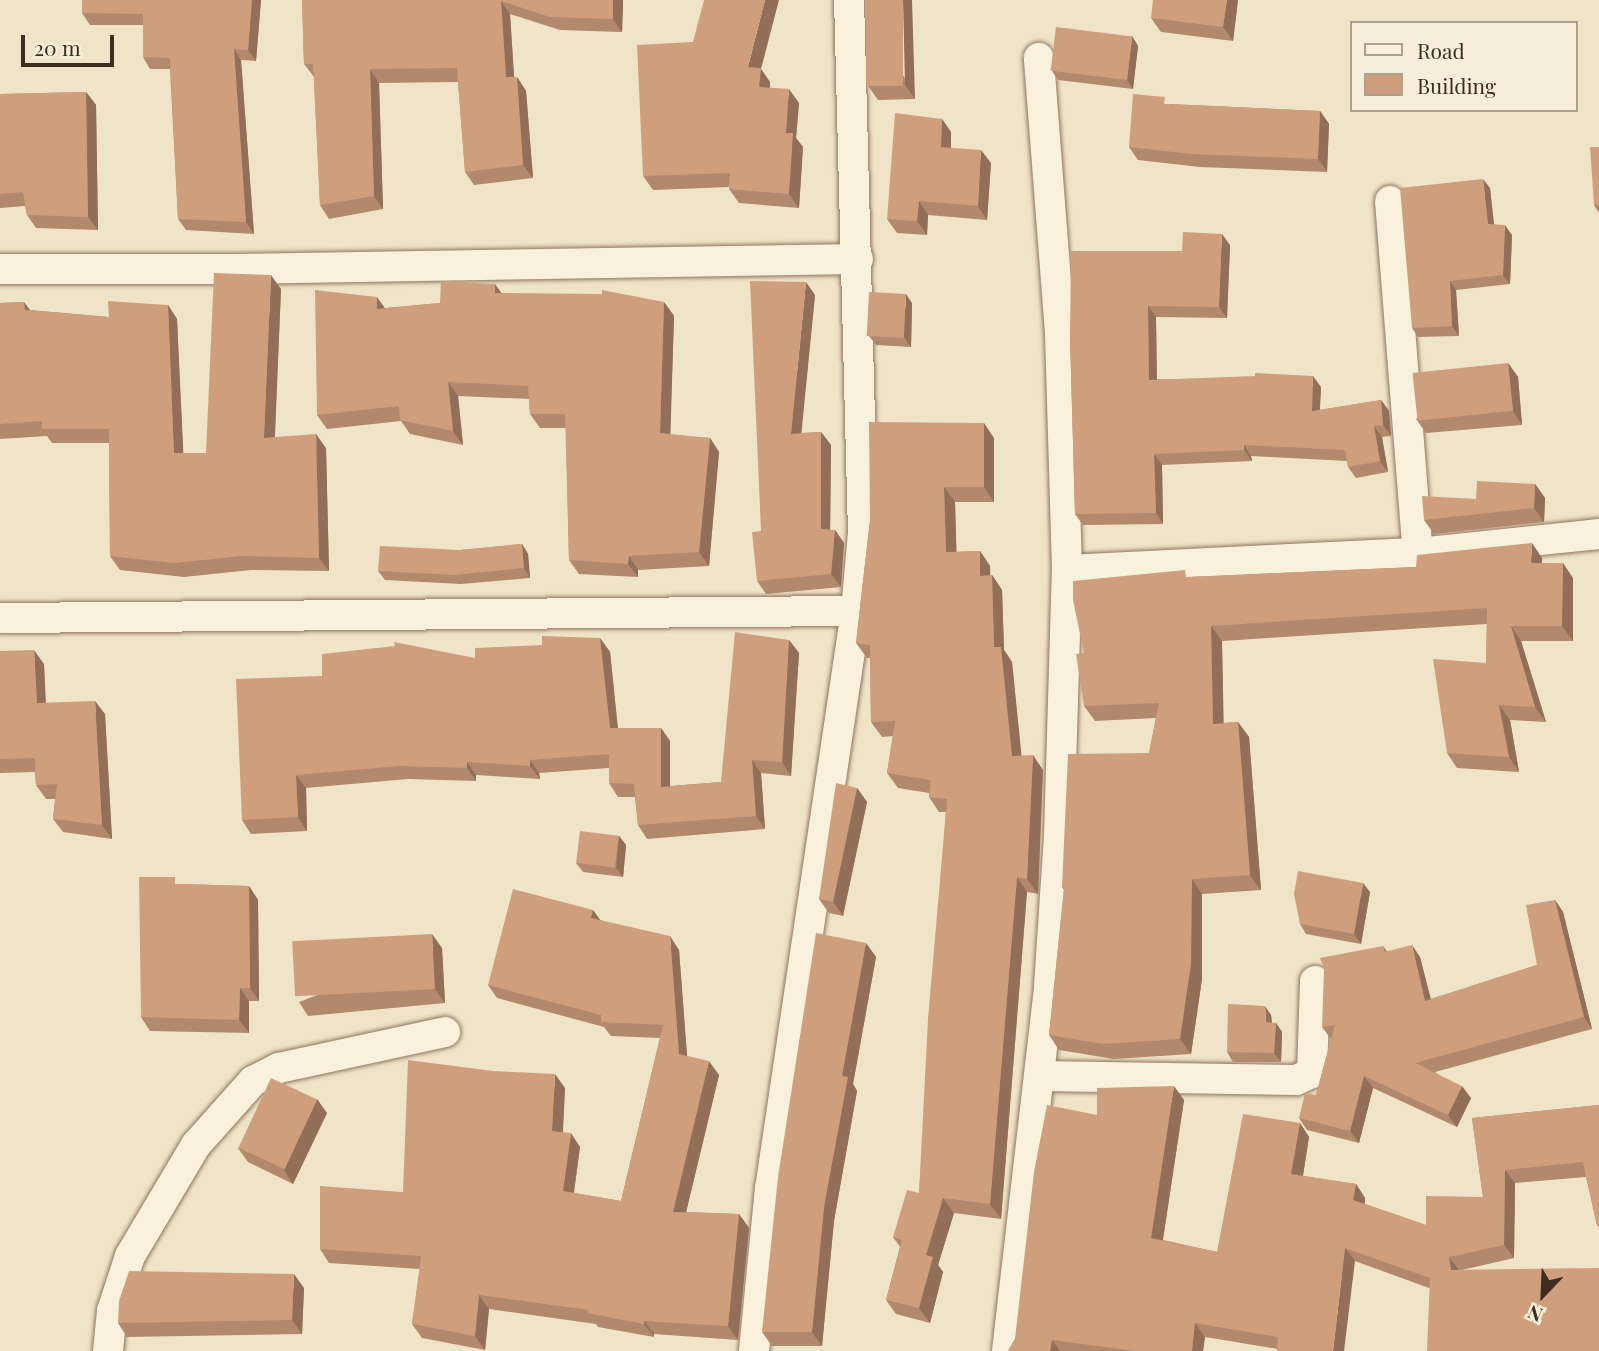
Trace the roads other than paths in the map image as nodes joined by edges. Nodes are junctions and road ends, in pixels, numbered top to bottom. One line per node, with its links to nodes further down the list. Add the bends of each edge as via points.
1 (849, 0): 4 (street)
2 (1039, 58): 8 (street, via 1060,333)
3 (1390, 201): 7 (street)
4 (858, 259): 5 (street); 9 (street, via 863,533)
5 (0, 269)
6 (1599, 534): 7 (street)
7 (1418, 553): 8 (street)
8 (1067, 570): 13 (street, via 1059,835)
9 (856, 611): 10 (street); 15 (street, via 770,1189)
10 (0, 618)
11 (1315, 981): 13 (street, via 1312,1073 1296,1080)
12 (445, 1032): 14 (street, via 279,1068 253,1081 196,1145 130,1256 112,1311)
13 (1039, 1076): 16 (street)
14 (108, 1351)
15 (754, 1351)
16 (1007, 1351)

